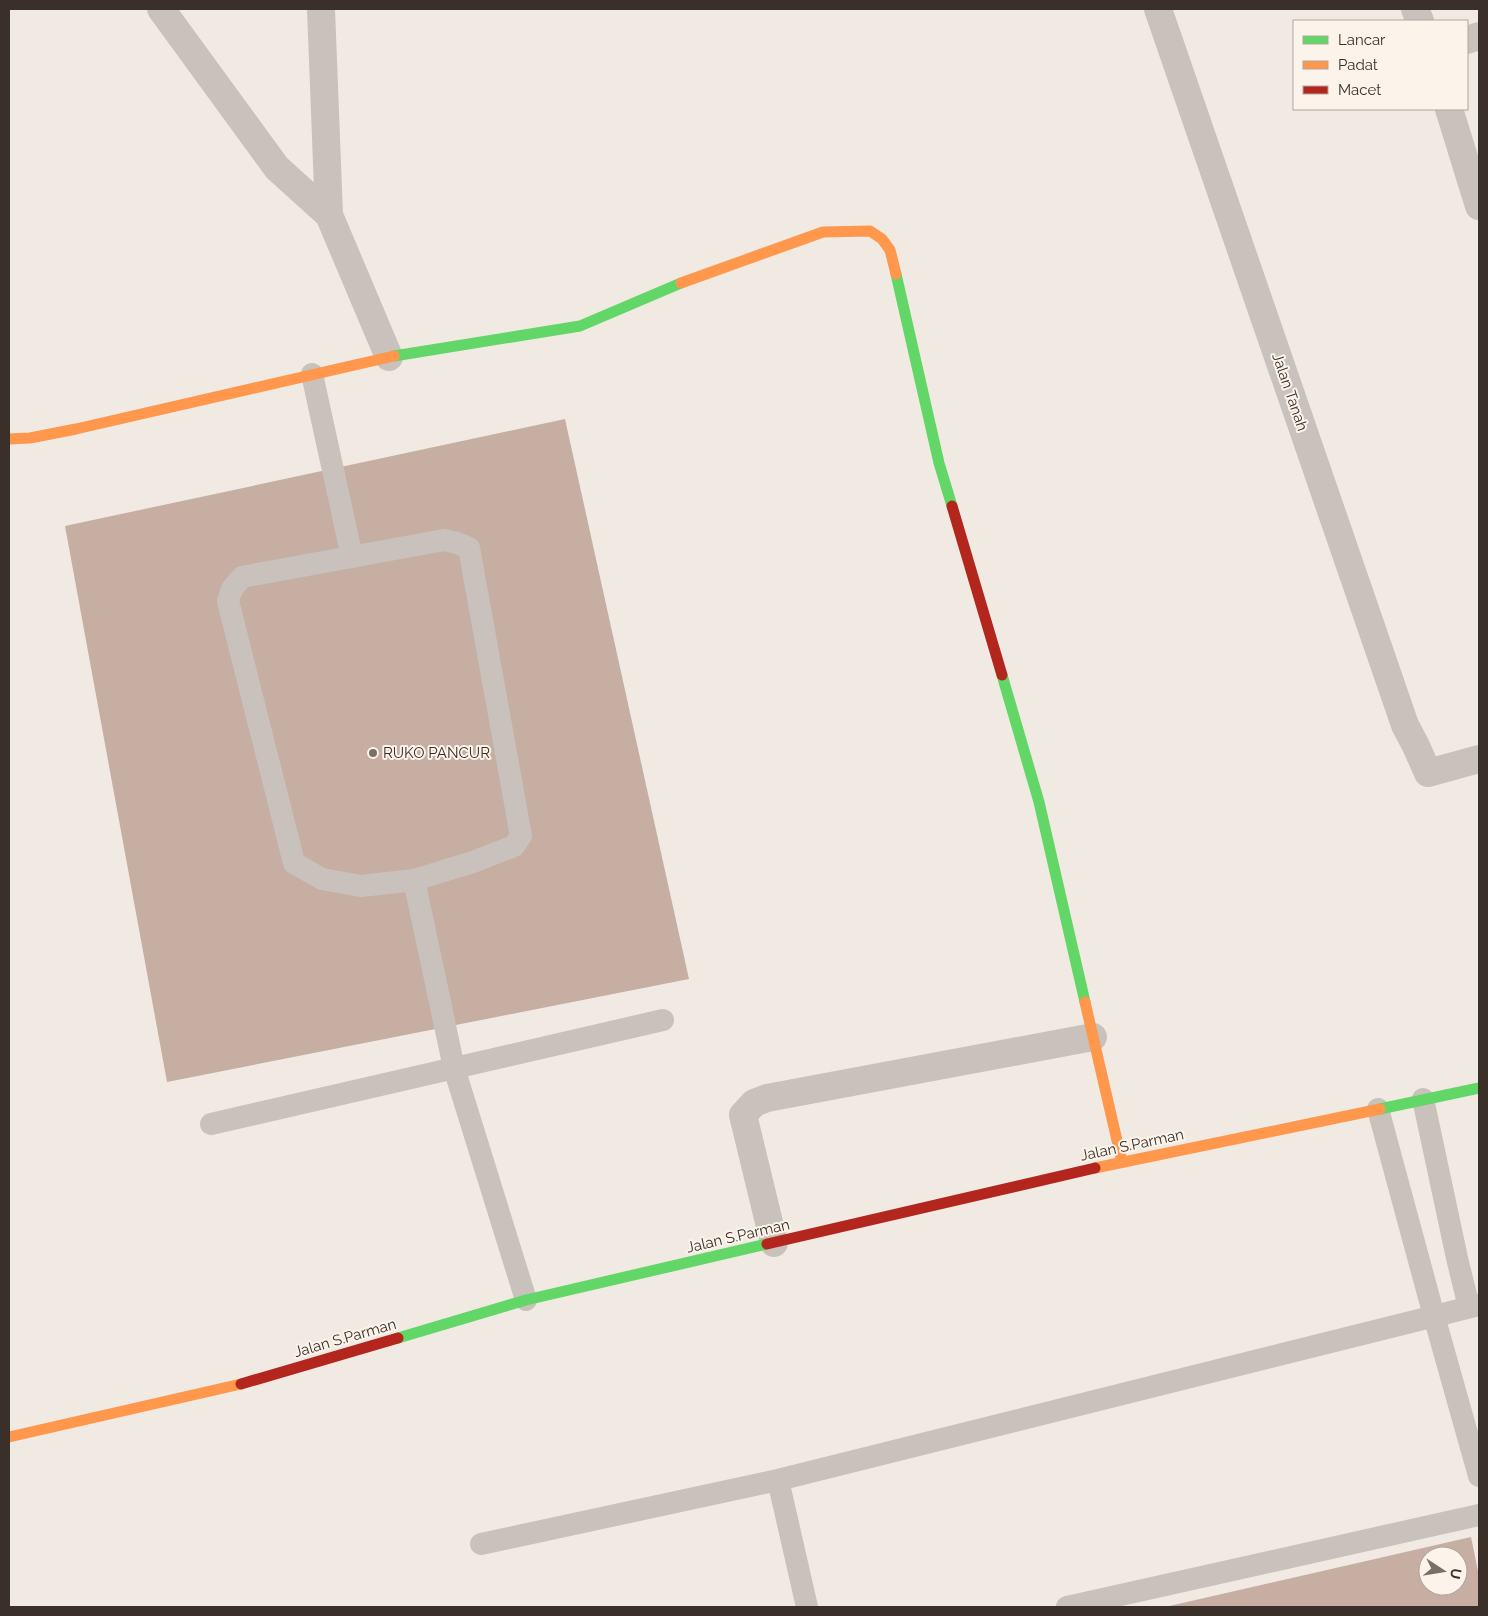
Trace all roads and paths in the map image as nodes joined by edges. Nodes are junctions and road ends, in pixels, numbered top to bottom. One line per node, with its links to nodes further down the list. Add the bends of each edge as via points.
1 (161, 9): 6 (street, via 277,168)
2 (321, 9): 6 (street)
3 (1158, 9): 11 (street, Jalan Tanah, via 1405,725 1428,773)
4 (1449, 110): 5 (street)
5 (1479, 202)
6 (329, 215): 7 (street)
7 (389, 357): 8 (street); 14 (street, via 580,326 693,278 823,232 870,231 882,239 890,250 939,463 1039,802)
8 (312, 374): 9 (street, via 76,430); 10 (lane)
9 (9, 439)
10 (352, 557): 12 (lane, via 444,540 470,548 520,836 514,846); 12 (lane, via 242,577 232,589 228,601 294,863 322,879 361,886)
11 (1479, 759)
12 (414, 880): 15 (lane)
13 (663, 1020): 15 (lane)
14 (1093, 1037): 20 (street); 21 (street, via 767,1098 754,1104 743,1115)
15 (454, 1068): 19 (lane); 22 (lane)
16 (1479, 1088): 17 (street, Jalan S.Parman)
17 (1423, 1099): 18 (street, Jalan S.Parman); 23 (lane, via 1457,1258)
18 (1378, 1109): 20 (street, Jalan S.Parman); 24 (lane)
19 (211, 1124)
20 (1122, 1162): 21 (street, Jalan S.Parman)
21 (774, 1243): 22 (street, Jalan S.Parman)
22 (526, 1300): 25 (street, Jalan S.Parman, via 257,1380)
23 (1474, 1306): 24 (lane)
24 (1434, 1316): 26 (lane); 27 (lane)
25 (9, 1437)
26 (1479, 1476)
27 (778, 1480): 29 (lane); 30 (lane)
28 (1479, 1515): 31 (lane)
29 (481, 1544)
30 (807, 1607)
31 (1067, 1607)

